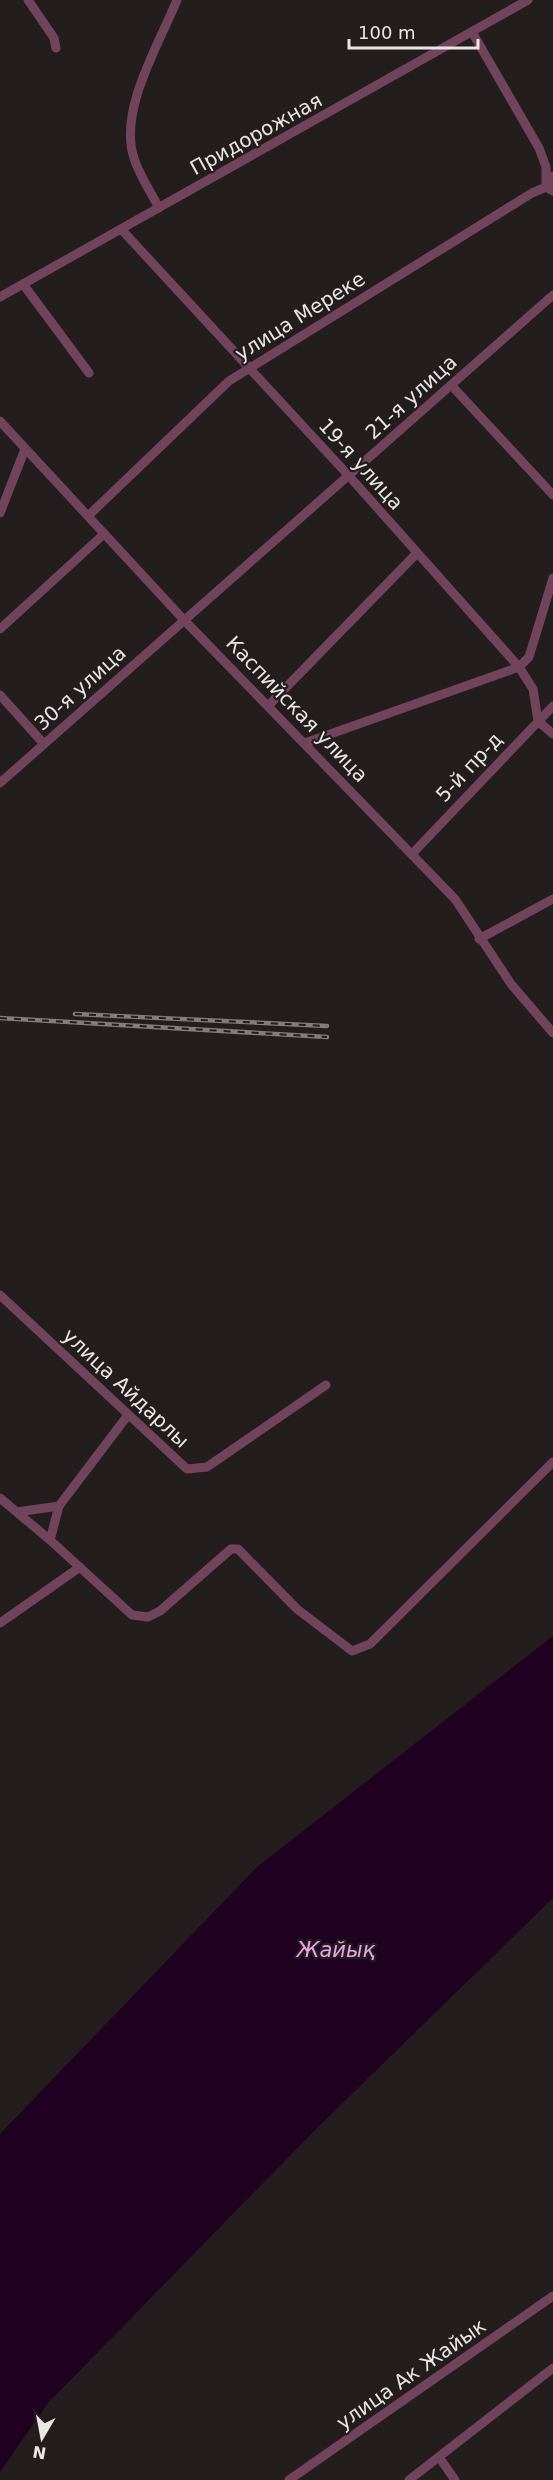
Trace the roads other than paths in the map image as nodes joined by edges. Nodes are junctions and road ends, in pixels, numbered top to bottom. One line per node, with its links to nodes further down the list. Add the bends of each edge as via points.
1 (28, 0): 5 (street, via 54,38)
2 (177, 0): 8 (street, via 132,105 129,137 134,159)
3 (528, 0): 4 (street, Придорожная)
4 (472, 32): 7 (street, via 539,148); 8 (street, Придорожная)
5 (56, 48)
6 (553, 176): 7 (street)
7 (550, 189): 13 (street, улица Мереке, via 532,193)
8 (159, 208): 9 (street, Придорожная)
9 (121, 229): 10 (street, Придорожная); 13 (street, 19-я улица)
10 (23, 284): 12 (street, Придорожная); 14 (street)
11 (553, 295): 15 (street, 21-я улица)
12 (0, 297)
13 (249, 369): 18 (street, 19-я улица); 21 (street, улица Мереке, via 229,381)
14 (89, 373)
15 (451, 386): 18 (street, 21-я улица); 19 (street)
16 (0, 421): 17 (street, Каспийская улица)
17 (25, 448): 20 (street); 21 (street, Каспийская улица)
18 (350, 476): 23 (street, 19-я улица); 25 (street, 21-я улица)
19 (553, 495)
20 (0, 513)
21 (88, 516): 22 (street, Каспийская улица)
22 (104, 534): 25 (street, Каспийская улица); 26 (street)
23 (416, 554): 27 (street, 19-я улица); 29 (street)
24 (553, 578): 27 (street, via 529,657)
25 (184, 620): 29 (street, Каспийская улица); 34 (street, 30-я улица)
26 (0, 628)
27 (519, 667): 31 (street, 19-я улица, via 533,689); 33 (street)
28 (0, 695): 34 (street)
29 (268, 706): 33 (street, Каспийская улица)
30 (553, 706): 31 (street, 5-й пр-д)
31 (538, 721): 32 (street); 36 (street, 5-й пр-д)
32 (553, 734)
33 (305, 743): 36 (street, Каспийская улица)
34 (44, 744): 35 (street, 30-я улица)
35 (0, 783)
36 (412, 854): 38 (street, Каспийская улица, via 455,899)
37 (553, 899): 38 (street)
38 (479, 939): 39 (street, Каспийская улица)
39 (553, 1033)
40 (0, 1295): 42 (street, улица Айдарлы)
41 (326, 1385): 42 (street, улица Айдарлы, via 207,1467 187,1468)
42 (128, 1415): 45 (street)
43 (553, 1462): 48 (street, via 370,1644 352,1651 297,1609 238,1549 231,1549 148,1617 132,1615)
44 (0, 1498): 46 (street)
45 (58, 1506): 46 (street); 47 (street)
46 (17, 1512): 47 (street)
47 (50, 1540): 48 (street)
48 (80, 1567): 49 (street)
49 (0, 1623)
50 (553, 2296): 53 (street, улица Ак Жайык)
51 (553, 2368): 52 (street)
52 (439, 2457): 54 (street); 55 (street)
53 (289, 2480)
54 (409, 2480)
55 (455, 2480)

